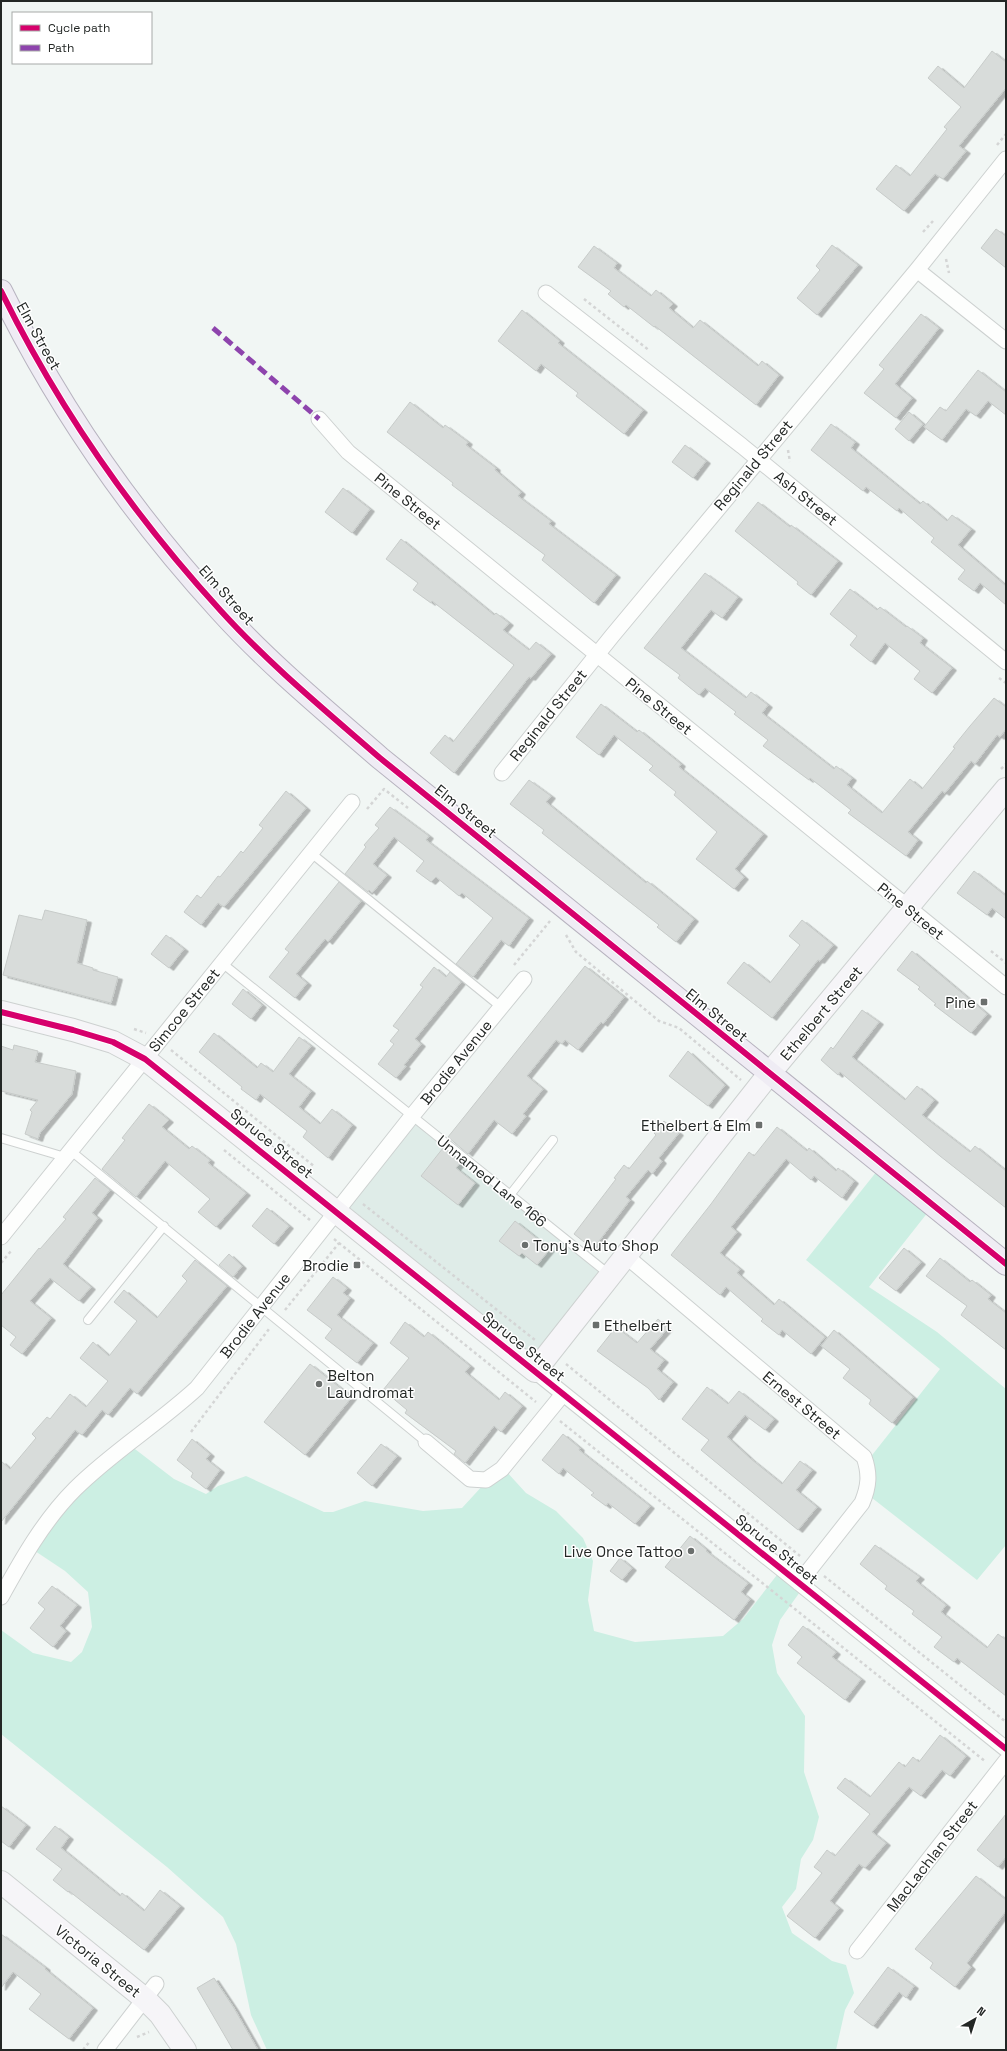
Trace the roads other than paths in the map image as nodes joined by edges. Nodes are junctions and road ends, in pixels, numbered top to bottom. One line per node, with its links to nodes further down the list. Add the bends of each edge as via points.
1 (1006, 159): 2 (street, Reginald Street)
2 (918, 270): 6 (street); 9 (street, Reginald Street)
3 (1, 292): 7 (main road, Elm Street)
4 (546, 293): 9 (street, Ash Street)
5 (1, 312): 7 (main road)
6 (1006, 341)
7 (37, 362): 23 (main road, Elm Street, via 94,451 150,528 227,617 304,692 380,758)
8 (319, 419): 10 (street, Pine Street, via 348,452)
9 (758, 459): 10 (street, Reginald Street); 11 (street, Ash Street)
10 (596, 655): 12 (street, Reginald Street); 16 (street, Pine Street)
11 (1006, 662)
12 (502, 773)
13 (1006, 789): 16 (street, Ethelbert Street)
14 (352, 802): 15 (street, Simcoe Street)
15 (311, 853): 17 (street, Simcoe Street); 20 (lane)
16 (908, 909): 19 (street, Pine Street); 23 (street, Ethelbert Street)
17 (222, 963): 22 (street, Simcoe Street); 24 (lane, Unnamed Lane 166)
18 (524, 979): 20 (street, Brodie Avenue)
19 (1006, 987)
20 (501, 1007): 24 (street, Brodie Avenue)
21 (1, 1012): 22 (street, Spruce Street, via 113,1042)
22 (145, 1059): 27 (street, Simcoe Street); 29 (street, Spruce Street)
23 (770, 1074): 32 (street, Ethelbert Street); 33 (main road, Elm Street)
24 (412, 1116): 28 (lane, Unnamed Lane 166); 29 (street, Brodie Avenue)
25 (1, 1138): 27 (lane)
26 (552, 1140): 28 (lane)
27 (68, 1154): 30 (lane); 31 (street, Simcoe Street)
28 (510, 1195): 34 (lane, Unnamed Lane 166)
29 (337, 1212): 35 (street, Brodie Avenue); 37 (street, Spruce Street)
30 (164, 1226): 35 (lane); 36 (lane)
31 (2, 1236)
32 (626, 1256): 34 (street, Ethelbert Street); 40 (street, Ernest Street, via 864,1458 868,1469 868,1488 862,1502)
33 (1006, 1264)
34 (611, 1276): 37 (street, Ethelbert Street)
35 (261, 1307): 39 (lane); 41 (street, Brodie Avenue, via 197,1388 174,1410 141,1433 75,1489 34,1541)
36 (88, 1320)
37 (535, 1371): 38 (street, Spruce Street)
38 (563, 1394): 39 (street, via 502,1469 486,1480 470,1479); 40 (street, Spruce Street)
39 (426, 1442)
40 (799, 1583): 42 (street, Spruce Street)
41 (1, 1597)
42 (1006, 1749)
43 (1002, 1766): 45 (street, MacLachlan Street)
44 (1, 1882): 46 (street, Victoria Street)
45 (857, 1951)
46 (151, 1992): 47 (street); 48 (street, Victoria Street, via 160,2014)
47 (105, 2050)
48 (186, 2050)

